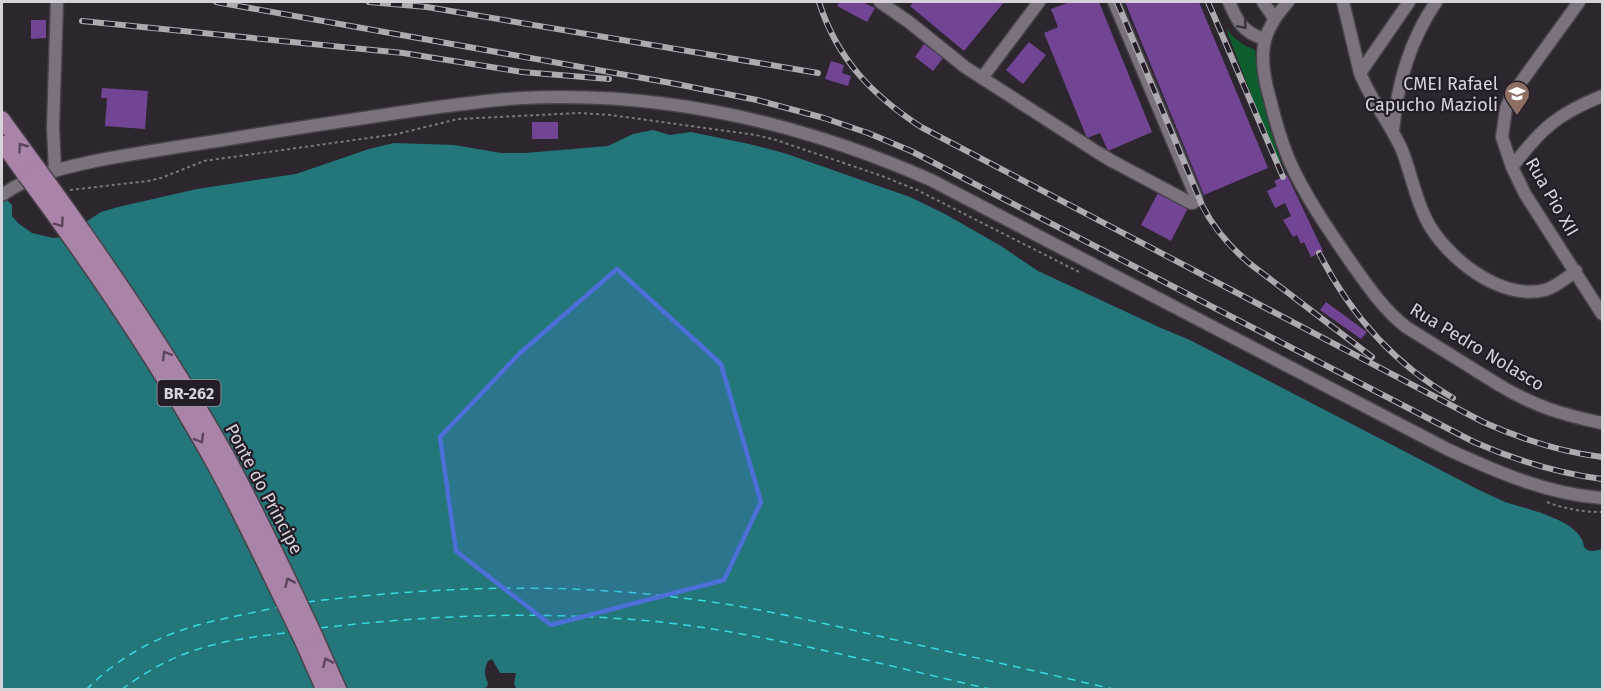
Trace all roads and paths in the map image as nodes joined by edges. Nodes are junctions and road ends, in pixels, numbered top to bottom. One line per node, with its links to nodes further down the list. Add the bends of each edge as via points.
1 (57, 2): 22 (street)
2 (880, 2): 15 (street)
3 (1039, 2): 15 (street)
4 (1114, 2): 15 (street, via 1196,197 1193,203 1112,161)
5 (1229, 2): 13 (street, one-way to 13, via 1243,28)
6 (1263, 2): 12 (street)
7 (1288, 2): 12 (street)
8 (1343, 2): 14 (street)
9 (1409, 2): 14 (street)
10 (1436, 2): 18 (street, via 1410,50 1400,82)
11 (1579, 2): 20 (street, Rua Pio XII, via 1511,96 1502,137)
12 (1274, 18): 13 (street, Rua Pedro Nolasco)
13 (1266, 39): 28 (street, Rua Pedro Nolasco, via 1266,84 1289,159 1308,197 1383,306 1406,327 1511,393 1557,413)
14 (1360, 74): 18 (street)
15 (982, 78)
16 (1602, 96): 20 (street, via 1550,124)
17 (3, 121): 21 (main road, BR-262, one-way to 17)
18 (1393, 131): 25 (street, via 1427,221 1462,263 1502,287 1524,291 1545,290)
19 (2, 143): 21 (main road)
20 (1512, 167): 25 (street, Rua Pio XII, via 1525,194)
21 (31, 171): 32 (main road, Ponte do Príncipe / BR-262, one-way to 32, bridge, via 195,430 256,544); 33 (main road, Ponte do Príncipe / BR-262, one-way to 21, bridge, via 273,546 207,423 120,283)
22 (55, 171): 23 (street); 29 (street, via 141,152 448,105 522,98 631,100 742,117 826,140 931,180 1428,440 1537,486)
23 (7, 191)
24 (64, 191): 26 (path, via 148,181 204,160 397,134 458,119 611,115 756,135 786,143 917,190)
25 (1576, 271): 27 (street, Rua Pio XII)
26 (1085, 276)
27 (1602, 314)
28 (1602, 423)
29 (1602, 498)
30 (1543, 500): 31 (path, via 1571,509)
31 (1602, 512)
32 (324, 690)
33 (339, 690)

